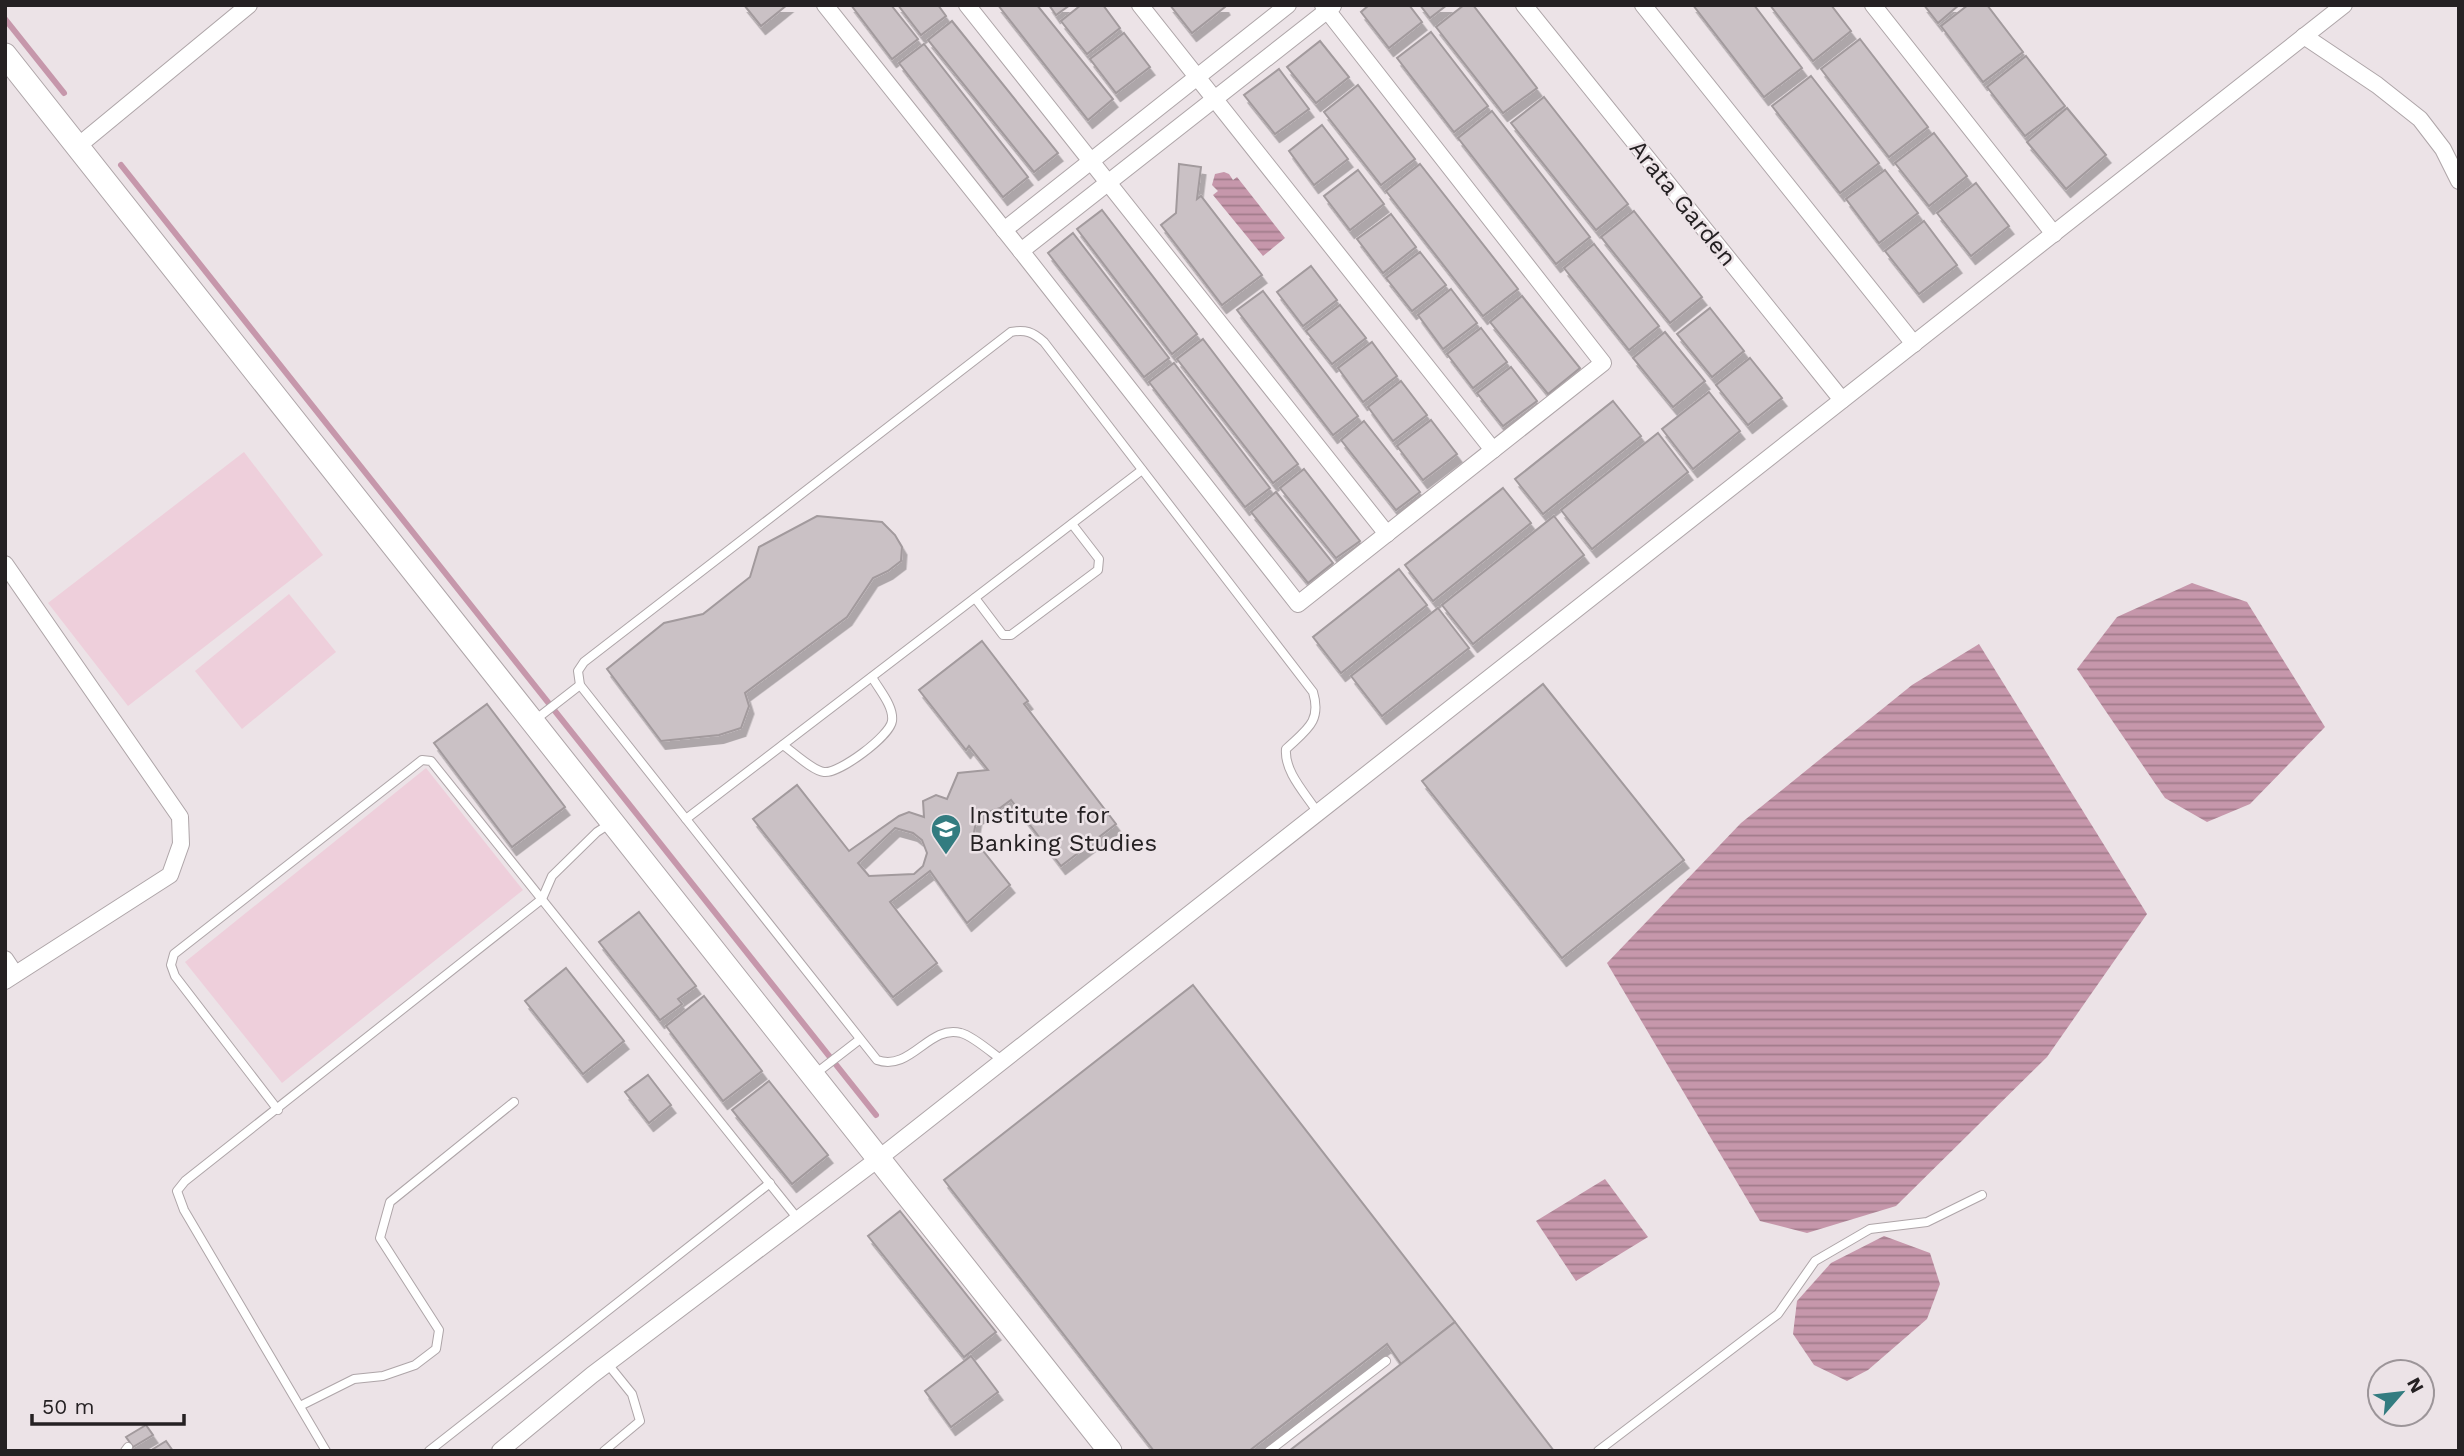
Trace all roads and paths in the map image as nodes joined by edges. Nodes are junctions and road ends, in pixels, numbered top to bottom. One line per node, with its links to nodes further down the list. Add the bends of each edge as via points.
1 (249, 5): 15 (street)
2 (824, 5): 19 (street)
3 (967, 5): 16 (street)
4 (1140, 5): 13 (street)
5 (1288, 5): 13 (street)
6 (1524, 5): 23 (street, Arata Garden)
7 (1643, 5): 22 (street)
8 (1873, 5): 20 (street)
9 (2344, 5): 11 (street)
10 (1328, 7): 14 (street); 24 (street, via 1603,363)
11 (2304, 36): 17 (street, via 2420,119); 20 (street)
12 (5, 55): 15 (street)
13 (1197, 78): 14 (street); 16 (street)
14 (1214, 98): 18 (street); 24 (street)
15 (78, 146): 32 (street)
16 (1091, 161): 18 (street); 19 (street)
17 (2459, 181)
18 (1109, 183): 21 (street); 27 (street)
19 (1004, 230): 21 (street)
20 (2054, 234): 22 (street)
21 (1021, 251): 27 (street, via 1298,604)
22 (1913, 344): 23 (street)
23 (1842, 400): 34 (street)
24 (1493, 450): 27 (street)
25 (1142, 470): 26 (lane); 31 (lane, via 1044,342 1023,329 1011,332 584,662 578,671); 34 (lane, via 1313,692 1315,718 1286,749 1285,758)
26 (1072, 523): 29 (lane); 29 (lane, via 1099,559 1098,570 1011,635 1003,635)
27 (1387, 534)
28 (5, 564): 39 (street, via 180,817 181,844 170,875)
29 (975, 598): 30 (lane)
30 (872, 677): 33 (lane); 33 (lane, via 892,711 892,724 850,762 832,772 821,772)
31 (580, 685): 32 (lane); 35 (lane)
32 (537, 719): 36 (street)
33 (783, 745): 35 (lane)
34 (1318, 813): 41 (street)
35 (687, 819): 40 (lane)
36 (612, 823): 37 (lane, via 552,876); 42 (street)
37 (542, 899): 44 (lane); 44 (lane, via 431,761 422,760 174,954 175,976); 46 (lane)
38 (5, 959): 39 (street)
39 (10, 978)
40 (859, 1040): 41 (lane, via 877,1060 897,1063 944,1032 962,1033); 42 (lane)
41 (1003, 1061): 45 (street)
42 (817, 1072): 45 (street)
43 (514, 1101): 51 (lane, via 390,1202 380,1238 439,1330 436,1349 415,1365 355,1379)
44 (278, 1110): 51 (lane, via 177,1192)
45 (878, 1159): 48 (street); 56 (street)
46 (770, 1183): 48 (lane); 53 (lane)
47 (1982, 1195): 58 (lane, via 1927,1222 1870,1229 1815,1261 1778,1314)
48 (798, 1219): 50 (street)
49 (1386, 1362): 57 (lane)
50 (607, 1363): 54 (street); 55 (lane, via 632,1395 640,1421)
51 (300, 1406): 52 (lane)
52 (326, 1451)
53 (429, 1451)
54 (500, 1451)
55 (604, 1451)
56 (1110, 1451)
57 (1269, 1451)
58 (1598, 1451)

